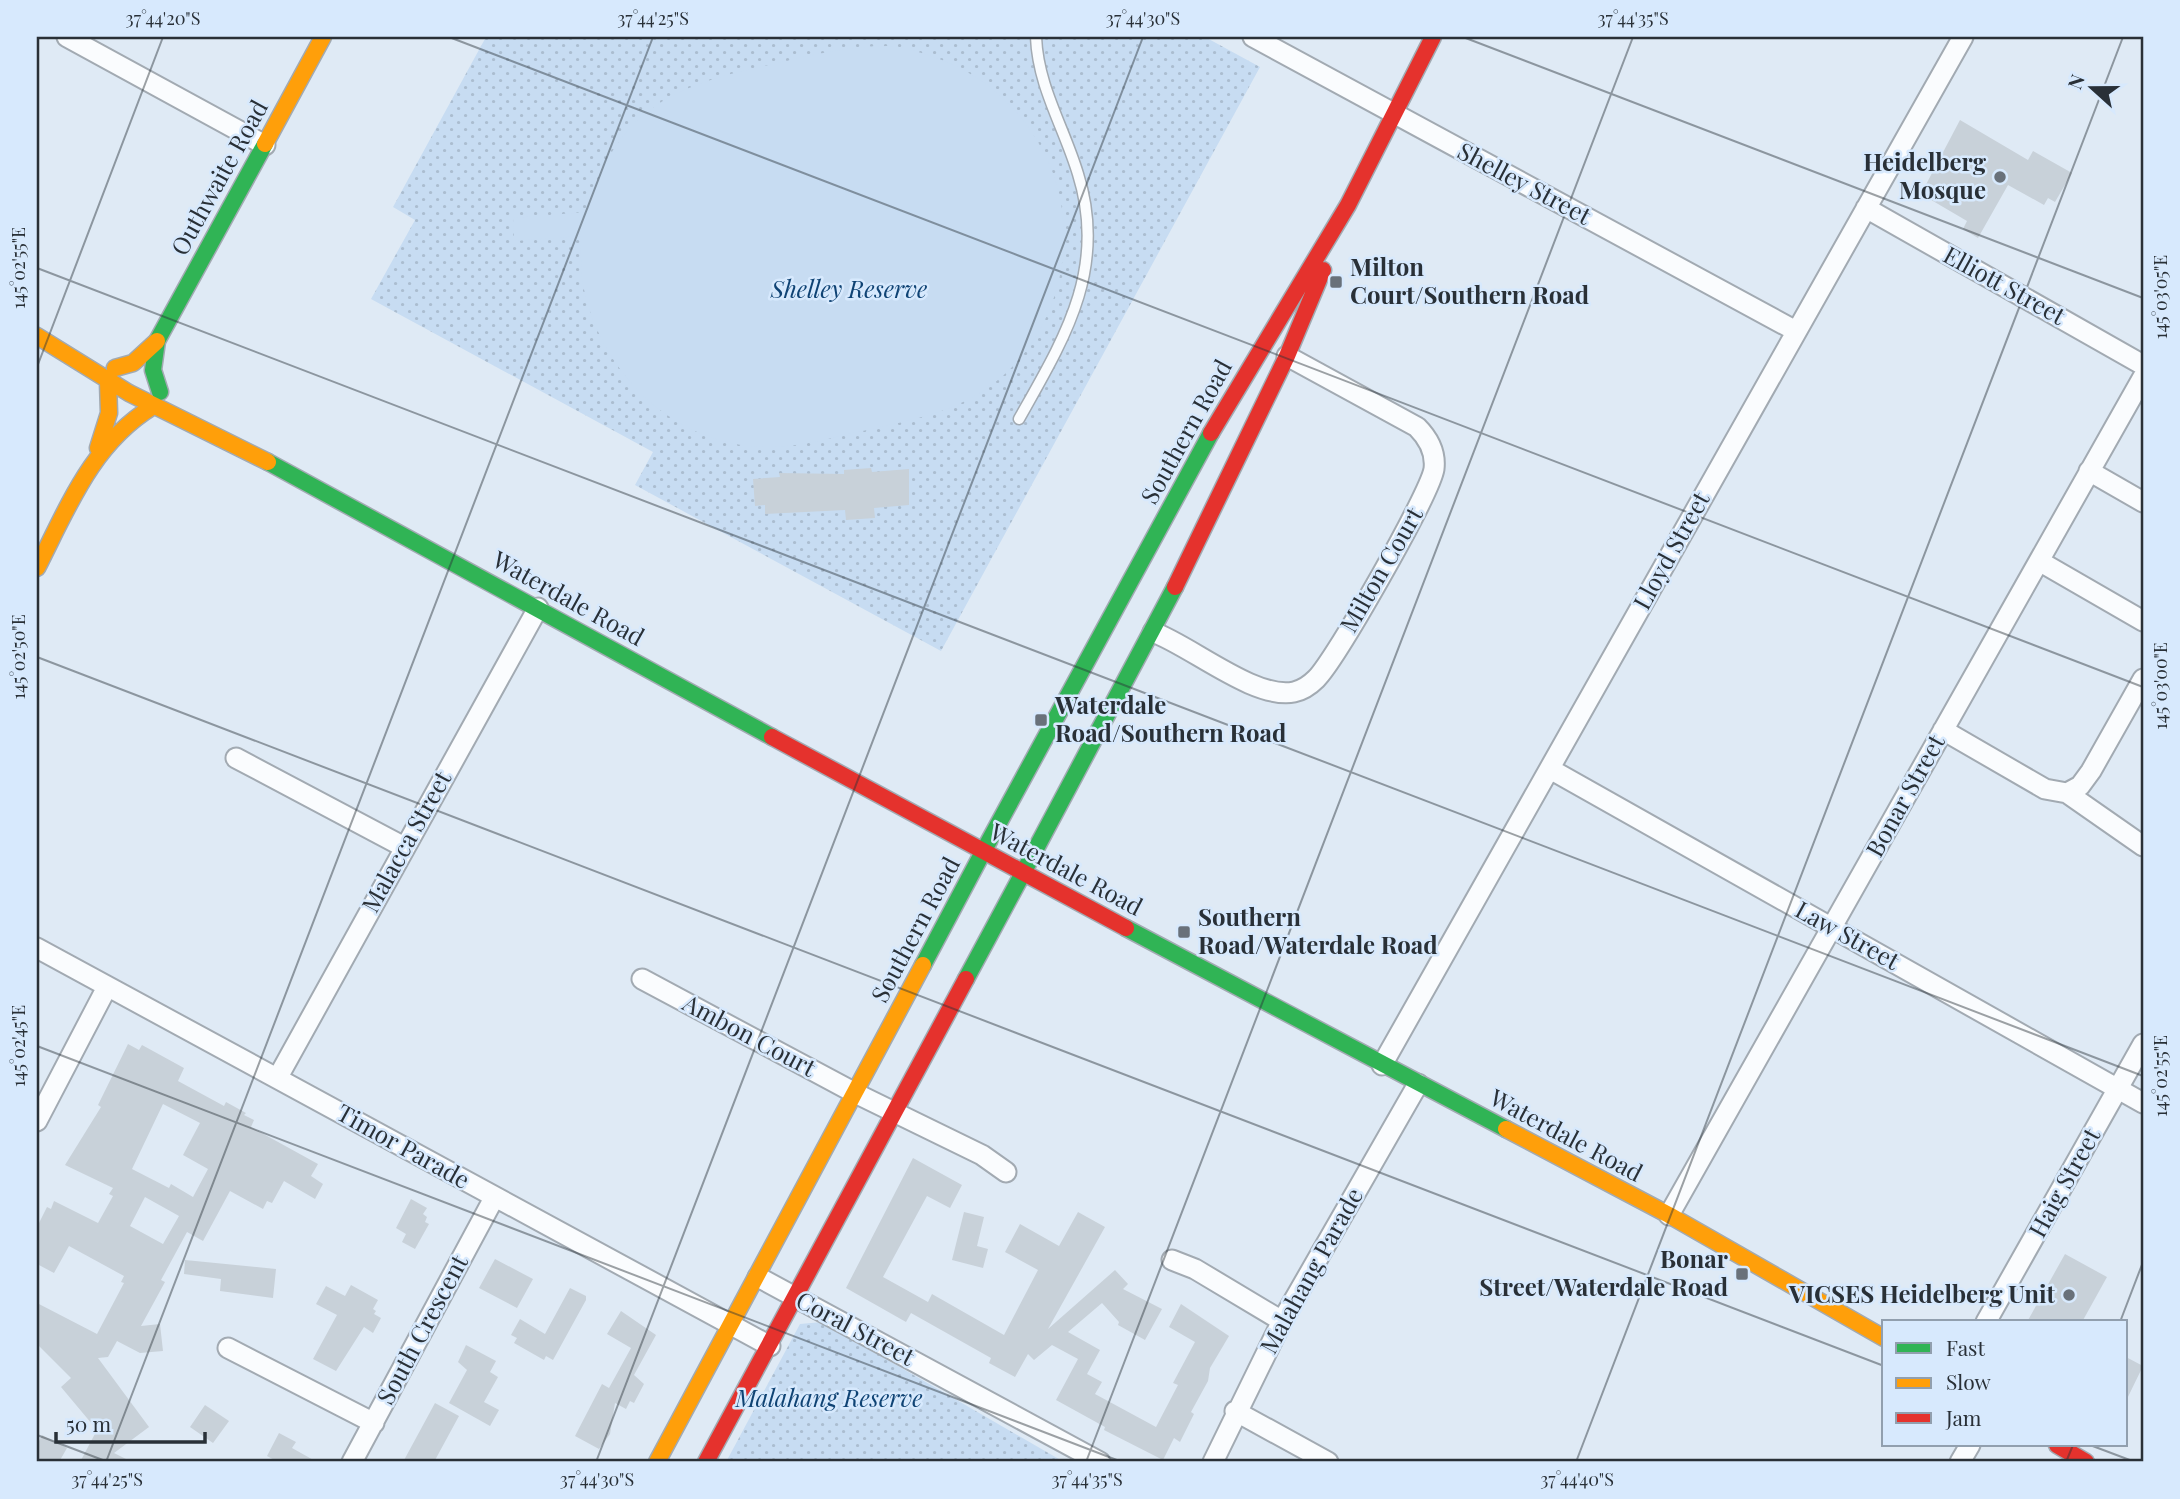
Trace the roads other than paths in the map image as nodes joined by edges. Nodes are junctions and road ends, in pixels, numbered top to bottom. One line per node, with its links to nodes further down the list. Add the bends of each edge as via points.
1 (67, 37): 8 (street)
2 (323, 37): 8 (main road, Outhwaite Road)
3 (1036, 37): 20 (lane, via 1047,96 1081,186 1088,257 1074,314)
4 (1253, 37): 7 (street, Shelley Street)
5 (1433, 37): 7 (main road, Southern Road)
6 (1963, 37): 10 (street, Lloyd Street)
7 (1394, 114): 9 (main road, Southern Road); 11 (street, Shelley Street)
8 (265, 145): 13 (main road, Outhwaite Road)
9 (1348, 205): 14 (main road, Southern Road); 37 (main road, Southern Road, via 1239,383)
10 (1866, 208): 11 (street, Lloyd Street); 15 (street, Elliott Street)
11 (1796, 331): 33 (street, Lloyd Street)
12 (37, 335): 16 (main road, Waterdale Road)
13 (157, 341): 16 (main road, Outhwaite Road); 18 (main road, Outhwaite Road, via 153,370)
14 (1287, 356): 29 (main road, Southern Road); 29 (street, Milton Court, via 1417,427 1434,455 1428,488 1338,648 1318,677 1302,690 1281,693 1258,686)
15 (2143, 365)
16 (112, 375): 18 (main road, Waterdale Road); 19 (main road, Waterdale Road); 22 (main road, via 109,413)
17 (2143, 377): 23 (street, Bonar Street)
18 (160, 392): 21 (main road, Waterdale Road)
19 (152, 407): 21 (main road, Waterdale Road); 22 (main road, via 126,422)
20 (1019, 419)
21 (227, 439): 27 (main road, Waterdale Road)
22 (94, 461): 26 (main road)
23 (2090, 471): 24 (street); 25 (street, Bonar Street)
24 (2143, 502)
25 (2039, 561): 28 (street); 31 (street, Bonar Street)
26 (37, 568)
27 (538, 608): 36 (street, Malacca Street); 37 (main road, Waterdale Road)
28 (2143, 621)
29 (1153, 632): 38 (main road, Southern Road)
30 (2143, 679): 34 (street, via 2091,771 2080,786)
31 (1943, 730): 34 (street, via 2045,789); 39 (street, Bonar Street)
32 (236, 758): 36 (street)
33 (1550, 769): 39 (street, Law Street); 44 (street, Lloyd Street)
34 (2067, 793): 35 (street)
35 (2143, 846)
36 (404, 847): 45 (street, Malacca Street)
37 (984, 852): 38 (main road, Waterdale Road); 48 (main road, Southern Road)
38 (1023, 873): 44 (main road, Waterdale Road); 50 (main road, Southern Road)
39 (1832, 927): 47 (street, Law Street); 54 (street, Bonar Street)
40 (37, 948): 42 (street, Timor Parade)
41 (642, 979): 48 (street, Ambon Court)
42 (107, 987): 45 (street, Timor Parade); 51 (street)
43 (2143, 1044): 47 (street, Haig Street)
44 (1382, 1065): 46 (main road, Waterdale Road)
45 (278, 1077): 53 (street, Timor Parade)
46 (1418, 1084): 54 (main road, Waterdale Road); 59 (street, Malahang Parade)
47 (2118, 1089): 49 (street, Law Street); 58 (street, Haig Street)
48 (855, 1093): 50 (street, Ambon Court); 56 (main road, Southern Road)
49 (2143, 1103)
50 (895, 1112): 52 (street, Ambon Court, via 982,1155); 57 (main road, Southern Road)
51 (37, 1121)
52 (1006, 1172)
53 (494, 1198): 60 (street, Timor Parade); 65 (street, South Crescent)
54 (1669, 1215): 61 (main road, Waterdale Road)
55 (1172, 1260): 59 (street)
56 (758, 1277): 57 (street, Coral Street); 60 (main road, Southern Road)
57 (796, 1297): 62 (main road, Southern Road); 71 (street, Coral Street)
58 (1987, 1320)
59 (1282, 1321): 64 (street, Malahang Parade)
60 (732, 1326): 62 (street, Timor Parade); 69 (main road, Southern Road)
61 (1882, 1337)
62 (770, 1346): 70 (main road, Southern Road)
63 (228, 1348): 65 (street)
64 (1236, 1411): 72 (street, Malahang Parade); 73 (street)
65 (374, 1423): 68 (street, South Crescent)
66 (1969, 1446): 74 (street)
67 (2059, 1446): 75 (main road)
68 (352, 1462)
69 (657, 1462)
70 (706, 1462)
71 (1100, 1462)
72 (1213, 1462)
73 (1328, 1462)
74 (1960, 1462)
75 (2086, 1462)

